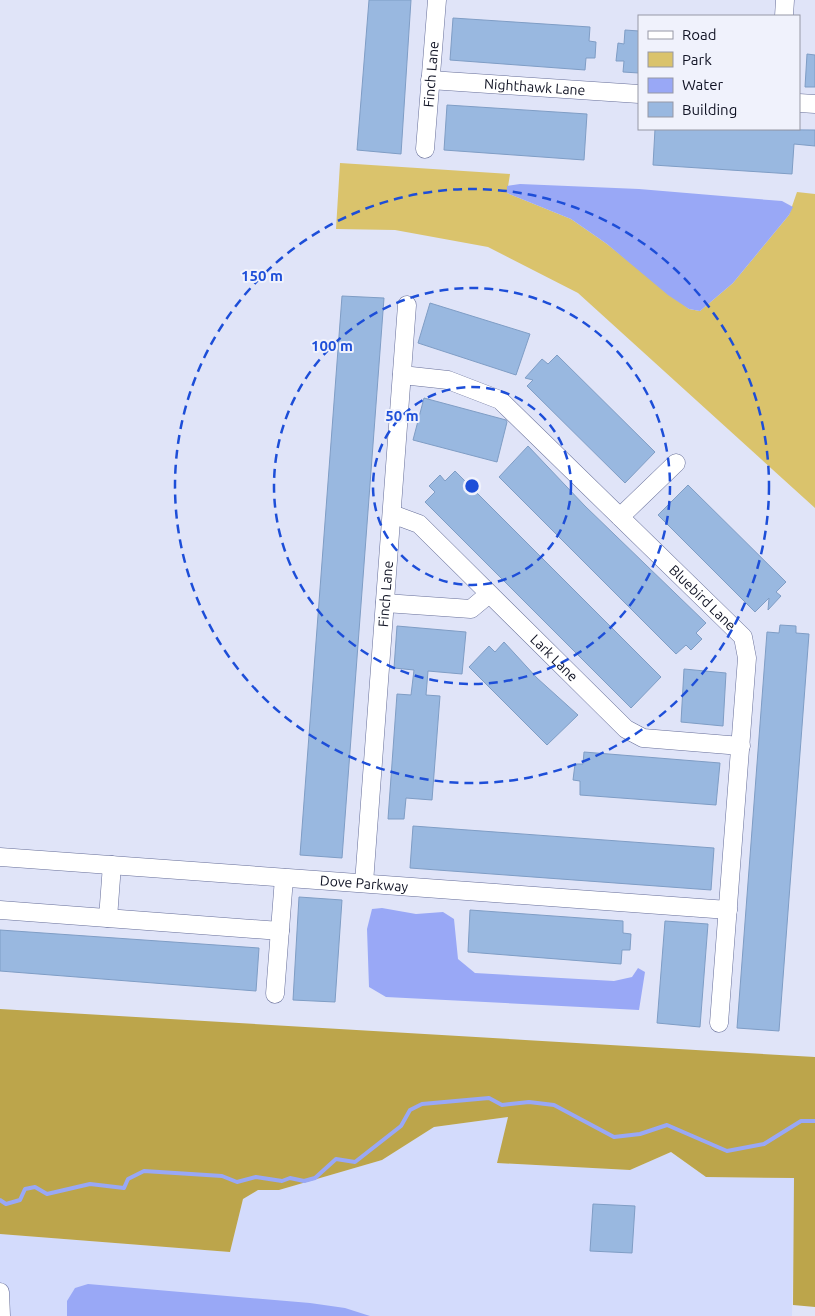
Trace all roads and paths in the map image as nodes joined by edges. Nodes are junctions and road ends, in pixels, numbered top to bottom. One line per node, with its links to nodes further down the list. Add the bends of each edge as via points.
1 (437, 0): 4 (street, Finch Lane)
2 (785, 0): 3 (street)
3 (784, 15)
4 (430, 80): 5 (street, Nighthawk Lane); 8 (street, Finch Lane)
5 (638, 94)
6 (800, 103): 7 (street)
7 (815, 104)
8 (424, 150)
9 (407, 305): 10 (street, Finch Lane)
10 (402, 375): 12 (street, Finch Lane); 13 (street, Bluebird Lane, via 448,380 500,400)
11 (676, 463): 13 (street)
12 (392, 514): 14 (street, Lark Lane, via 419,524); 15 (street, Finch Lane)
13 (620, 517): 16 (street, Bluebird Lane, via 743,637 748,658)
14 (489, 594): 15 (street, via 471,609); 16 (street, Lark Lane, via 626,729 643,738)
15 (385, 603): 20 (street, Finch Lane)
16 (740, 746): 22 (street, Bluebird Lane)
17 (0, 857): 18 (street, Dove Parkway)
18 (112, 865): 19 (street, Dove Parkway); 23 (street)
19 (284, 878): 20 (street, Dove Parkway); 24 (street)
20 (364, 884): 22 (street, Dove Parkway)
21 (0, 910): 23 (street)
22 (728, 910): 26 (street, Bluebird Lane)
23 (108, 918): 24 (street)
24 (280, 931): 25 (street)
25 (274, 994)
26 (719, 1024)
27 (0, 1292): 28 (street)
28 (1, 1316)

